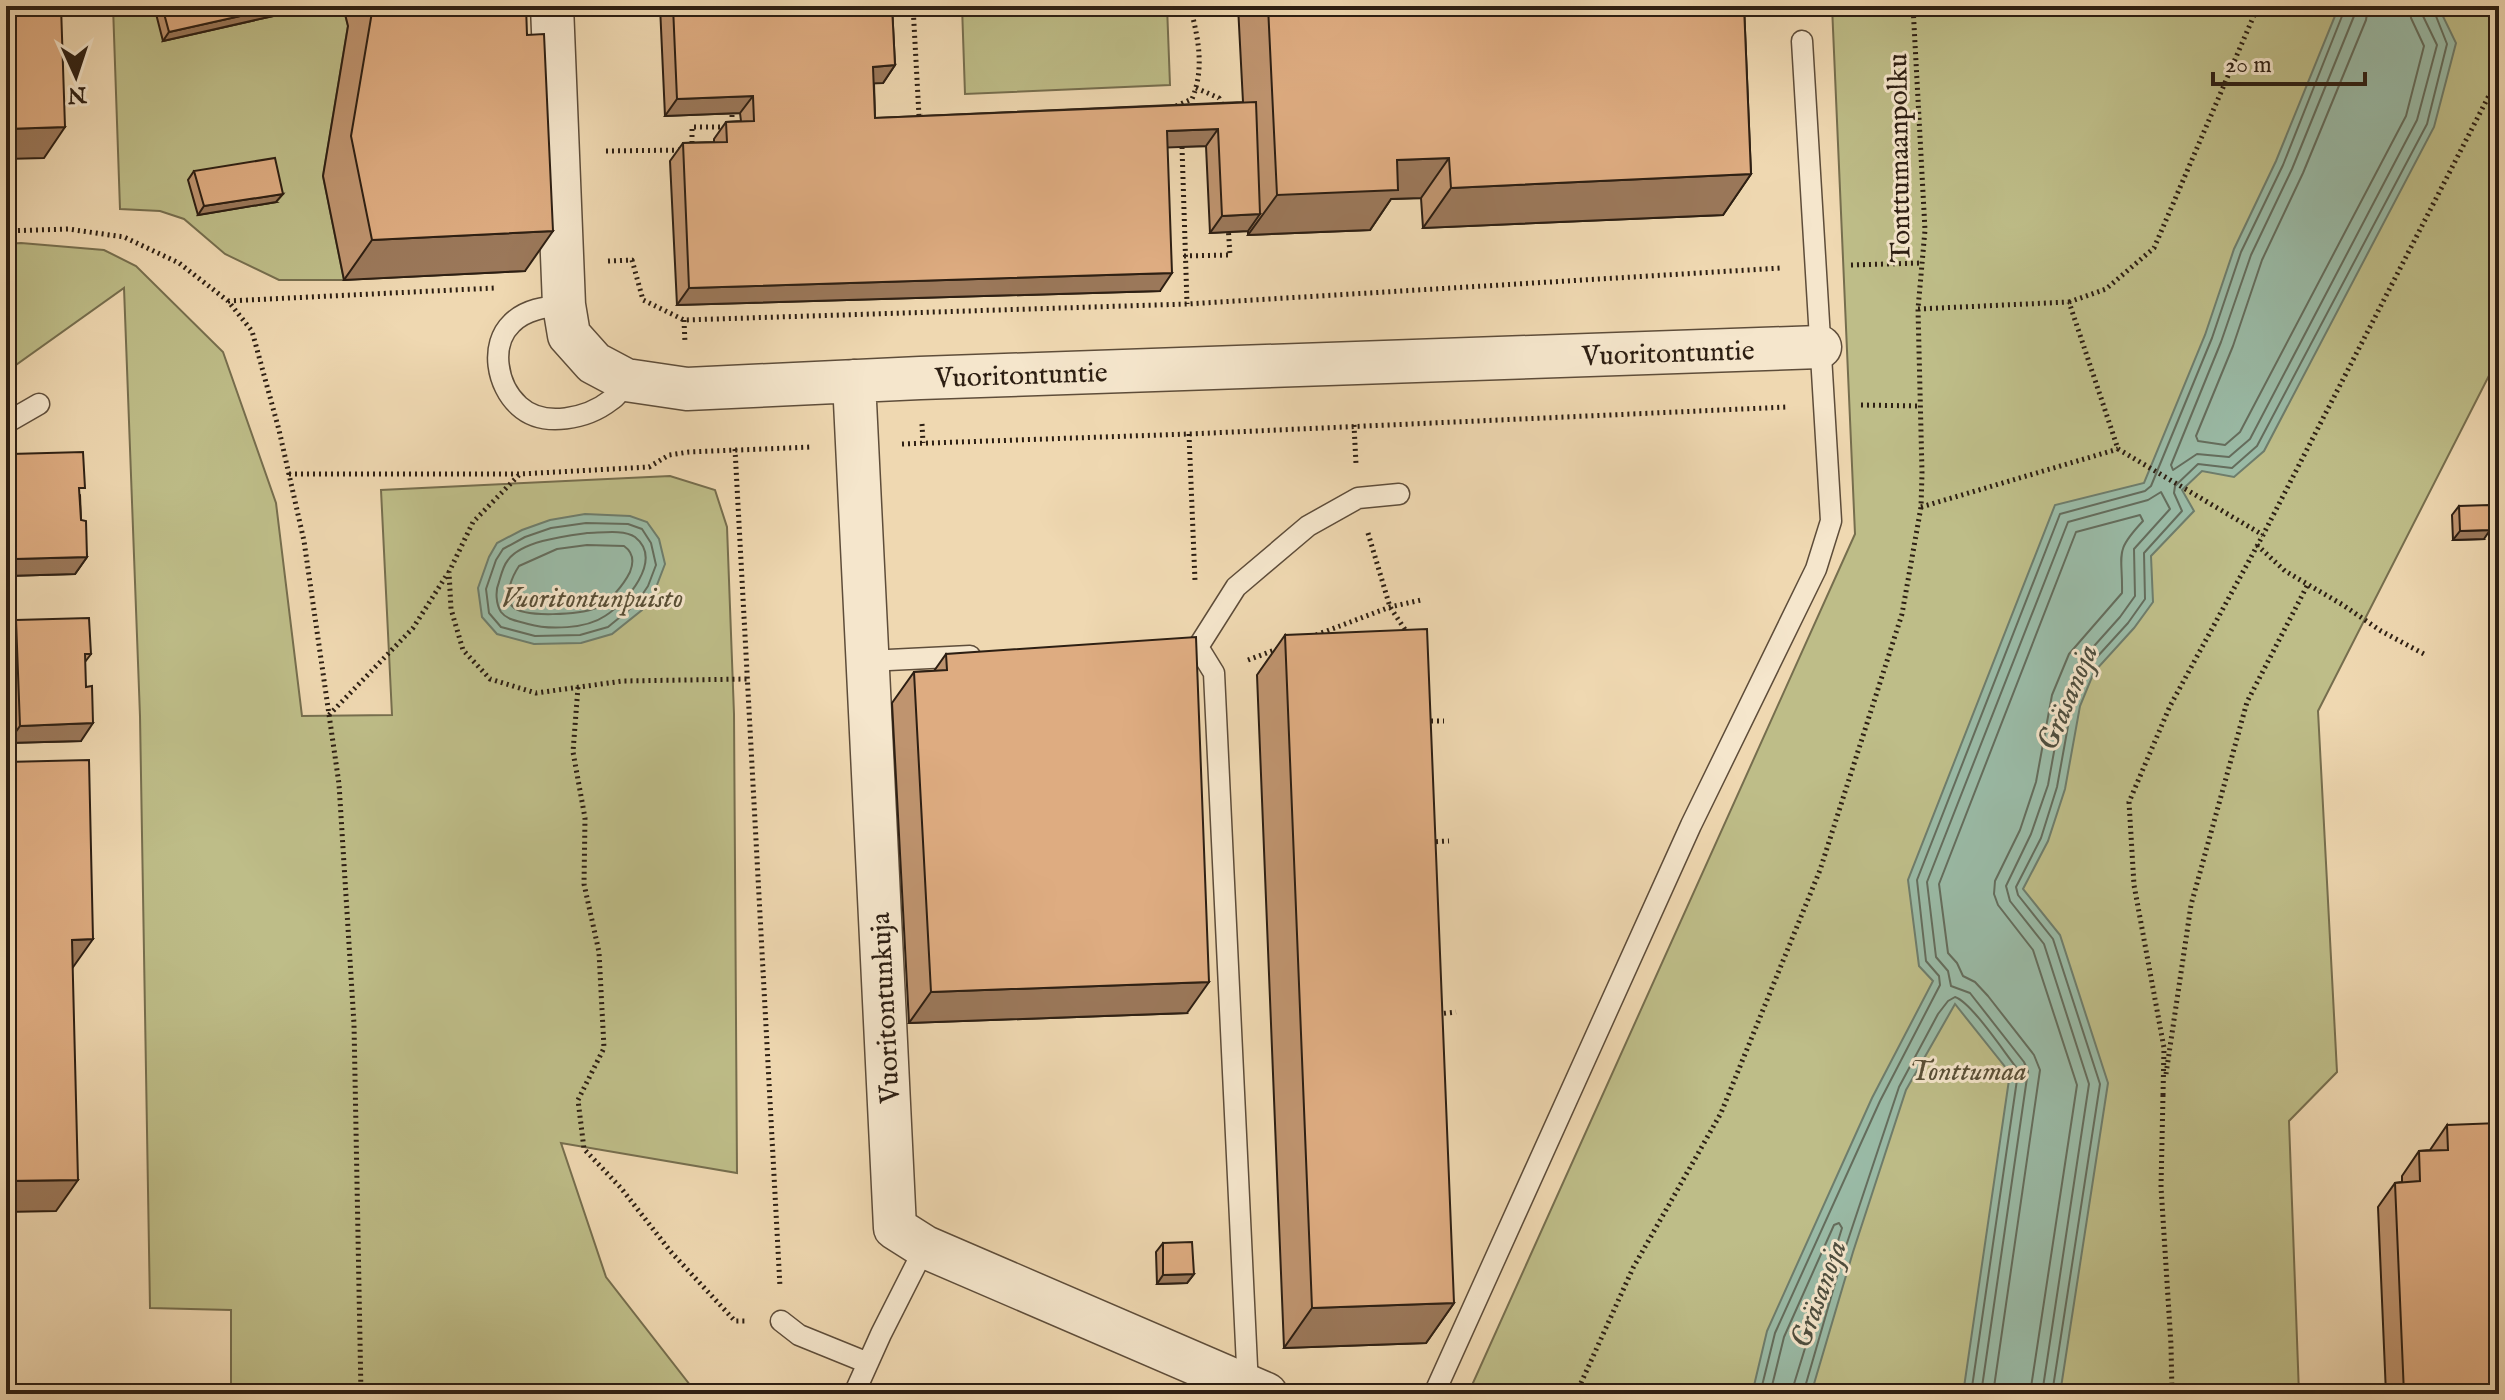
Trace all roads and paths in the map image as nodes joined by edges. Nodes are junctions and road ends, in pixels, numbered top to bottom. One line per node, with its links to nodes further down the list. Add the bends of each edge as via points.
1 (552, 6): 16 (street, Vuoritontuntie)
2 (913, 6): 12 (path, via 919,116)
3 (1190, 6): 8 (path, via 1199,41)
4 (1913, 6): 21 (path, Tonttumaanpolku, via 1925,230)
5 (2258, 6): 25 (path, via 2154,248 2106,289)
6 (1802, 41): 22 (lane)
7 (2499, 76): 44 (path)
8 (1196, 88): 9 (path, via 1219,98); 10 (path, via 1192,99)
9 (1224, 108)
10 (1164, 109)
11 (732, 113): 14 (path, via 732,127 692,127)
12 (934, 116)
13 (1182, 147): 19 (path)
14 (692, 150): 15 (path); 16 (path)
15 (703, 150)
16 (557, 152): 27 (street, Vuoritontuntie)
17 (1228, 211): 19 (path, via 1230,255)
18 (6, 231): 24 (path, via 68,229 124,237 179,263)
19 (1184, 256): 26 (path)
20 (632, 260): 26 (path, via 643,300 684,320)
21 (1922, 263): 22 (path); 28 (path, Tonttumaanpolku)
22 (1814, 266): 26 (path); 29 (lane)
23 (496, 288): 24 (path)
24 (228, 301): 40 (path, via 252,331)
25 (2069, 302): 28 (path); 39 (path)
26 (1187, 304)
27 (564, 305): 30 (street, Vuoritontuntie, via 569,335 594,363); 30 (lane, via 535,309 512,322 501,339 499,378 520,407 546,419 585,416 614,399)
28 (1918, 309): 34 (path, Tonttumaanpolku)
29 (1820, 347): 31 (street, Vuoritontuntie); 33 (lane)
30 (626, 380): 31 (street, Vuoritontuntie, via 687,389)
31 (854, 381): 37 (street, Vuoritontunkuja)
32 (39, 404): 35 (lane)
33 (1824, 406): 34 (path); 36 (path); 76 (lane, via 1831,521 1816,569 1685,839)
34 (1920, 406): 43 (path, Tonttumaanpolku)
35 (6, 423)
36 (1189, 434): 37 (path); 53 (path)
37 (857, 446): 38 (path); 56 (street, Vuoritontunkuja)
38 (735, 449): 41 (path, via 669,455 649,467); 58 (path)
39 (2118, 449): 43 (path); 44 (path)
40 (289, 474): 41 (path); 61 (path)
41 (520, 474): 46 (path, via 473,522)
42 (1399, 494): 53 (lane, via 1358,498 1308,526 1236,587)
43 (1921, 507): 77 (path, Tonttumaanpolku, via 1902,614 1820,870 1721,1113 1633,1268)
44 (2263, 535): 45 (path)
45 (2257, 545): 47 (path); 69 (path, via 2170,706 2129,802 2134,885 2164,1048)
46 (449, 572): 59 (path, via 451,609 463,650 490,679 536,693); 61 (path, via 413,628)
47 (2308, 584): 54 (path); 69 (path, via 2247,702 2191,905)
48 (1421, 600): 49 (path)
49 (1390, 607): 50 (path); 51 (path)
50 (1302, 640)
51 (1413, 640)
52 (1287, 645): 57 (path)
53 (1190, 647): 57 (lane)
54 (2424, 654)
55 (985, 656): 56 (lane)
56 (868, 661): 70 (street, Vuoritontunkuja, via 895,1228)
57 (1214, 673): 73 (lane)
58 (747, 679): 59 (path); 71 (path)
59 (578, 687): 71 (path, via 573,752 585,818 584,884 599,952 604,1048 578,1100 584,1149 735,1321)
60 (1423, 707): 62 (path)
61 (329, 715): 74 (path, via 339,784 354,1024)
62 (1423, 721): 63 (path); 64 (path)
63 (1444, 721)
64 (1424, 736)
65 (1449, 841): 66 (path, via 1428,842)
66 (1429, 857)
67 (1435, 999): 68 (path, via 1436,1015)
68 (1456, 1012)
69 (2163, 1095): 78 (path, via 2161,1187)
70 (925, 1247): 72 (lane); 73 (street, Vuoritontunkuja)
71 (781, 1321): 72 (lane, via 799,1335)
72 (868, 1363): 75 (lane)
73 (1257, 1390)
74 (361, 1394)
75 (854, 1394)
76 (1434, 1394)
77 (1576, 1394)
78 (2172, 1394)

